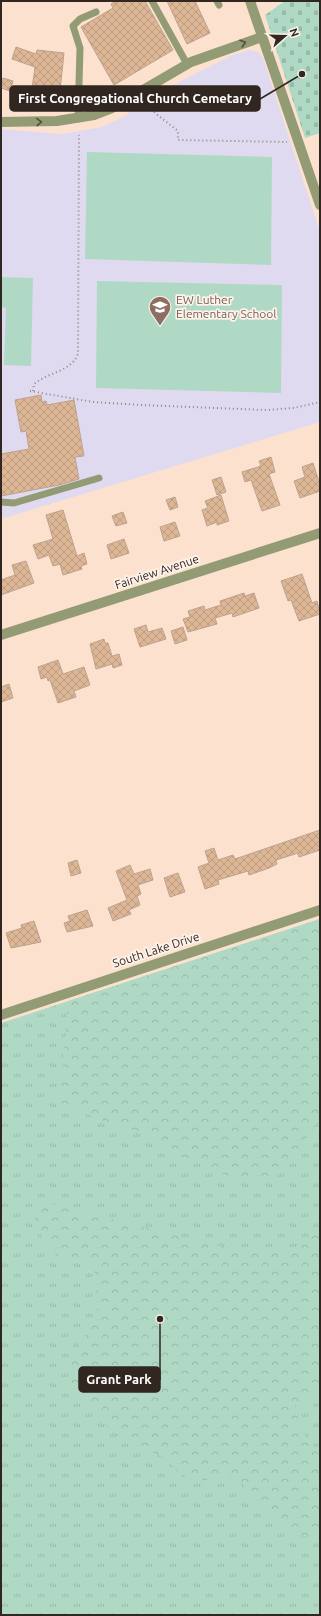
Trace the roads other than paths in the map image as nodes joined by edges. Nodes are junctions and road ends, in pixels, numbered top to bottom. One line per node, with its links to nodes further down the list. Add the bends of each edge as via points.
1 (152, 1): 5 (lane)
2 (250, 1): 4 (street)
3 (96, 12): 6 (lane, via 80,19 73,26 80,48)
4 (262, 36): 5 (street, one-way to 4); 8 (street)
5 (187, 64): 6 (street, via 112,108)
6 (78, 119): 7 (street, one-way to 6)
7 (1, 122)
8 (320, 205)
9 (99, 478): 10 (lane, via 14,503)
10 (1, 502)
11 (320, 533): 12 (street, Fairview Avenue)
12 (1, 635)
13 (320, 910): 14 (street, South Lake Drive)
14 (1, 1014)

